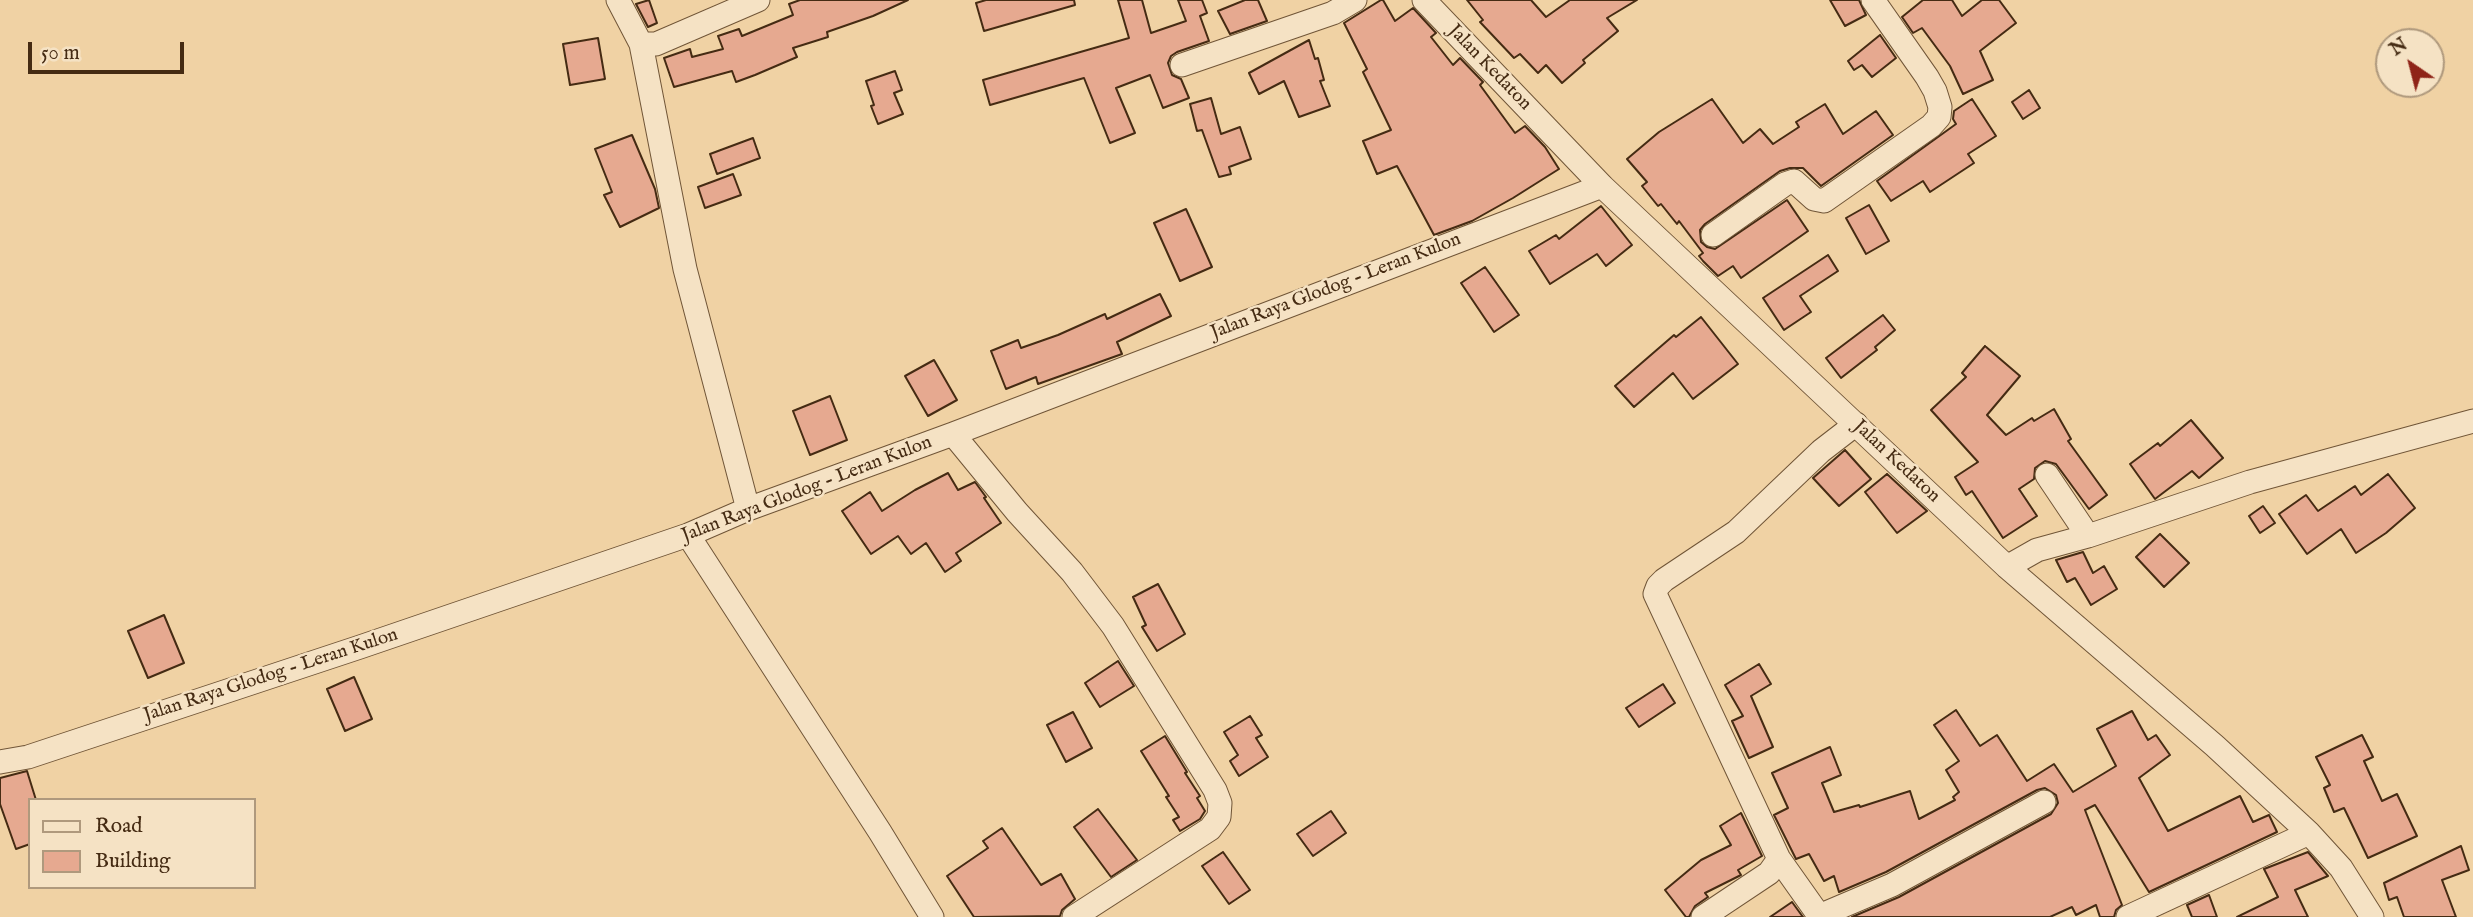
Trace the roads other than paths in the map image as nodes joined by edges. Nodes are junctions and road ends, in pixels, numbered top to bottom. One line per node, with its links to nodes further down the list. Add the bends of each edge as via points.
1 (618, 0): 6 (street)
2 (758, 0): 6 (street, via 670,40)
3 (1355, 0): 7 (street, via 1333,13)
4 (1424, 0): 8 (street, Jalan Kedaton)
5 (1873, 0): 9 (street, via 1927,77 1940,117 1824,201 1814,199 1794,181)
6 (641, 44): 14 (street, via 685,270)
7 (1182, 65)
8 (1602, 186): 11 (street, Jalan Kedaton); 12 (street, Jalan Raya Glodog - Leran Kulon)
9 (1713, 235)
10 (2473, 421): 16 (street, via 2250,482)
11 (1856, 424): 17 (street, Jalan Kedaton); 21 (street, via 1736,532 1664,580 1655,594)
12 (953, 434): 14 (street, Jalan Raya Glodog - Leran Kulon); 24 (street, via 1113,626 1220,803 1219,817 1210,829)
13 (2047, 475): 16 (street)
14 (748, 509): 15 (street, Jalan Raya Glodog - Leran Kulon)
15 (688, 536): 18 (street, Jalan Raya Glodog - Leran Kulon, via 108,731); 23 (street)
16 (2088, 536): 17 (street, via 2037,550)
17 (2007, 566): 20 (street, Jalan Kedaton)
18 (0, 762)
19 (2044, 802): 22 (street, via 1892,885)
20 (2309, 833): 26 (street); 27 (street, Jalan Kedaton, via 2341,868)
21 (1779, 859): 22 (street); 25 (street, via 1769,873)
22 (1820, 916)
23 (932, 917)
24 (1074, 917)
25 (1703, 917)
26 (2128, 917)
27 (2372, 917)

